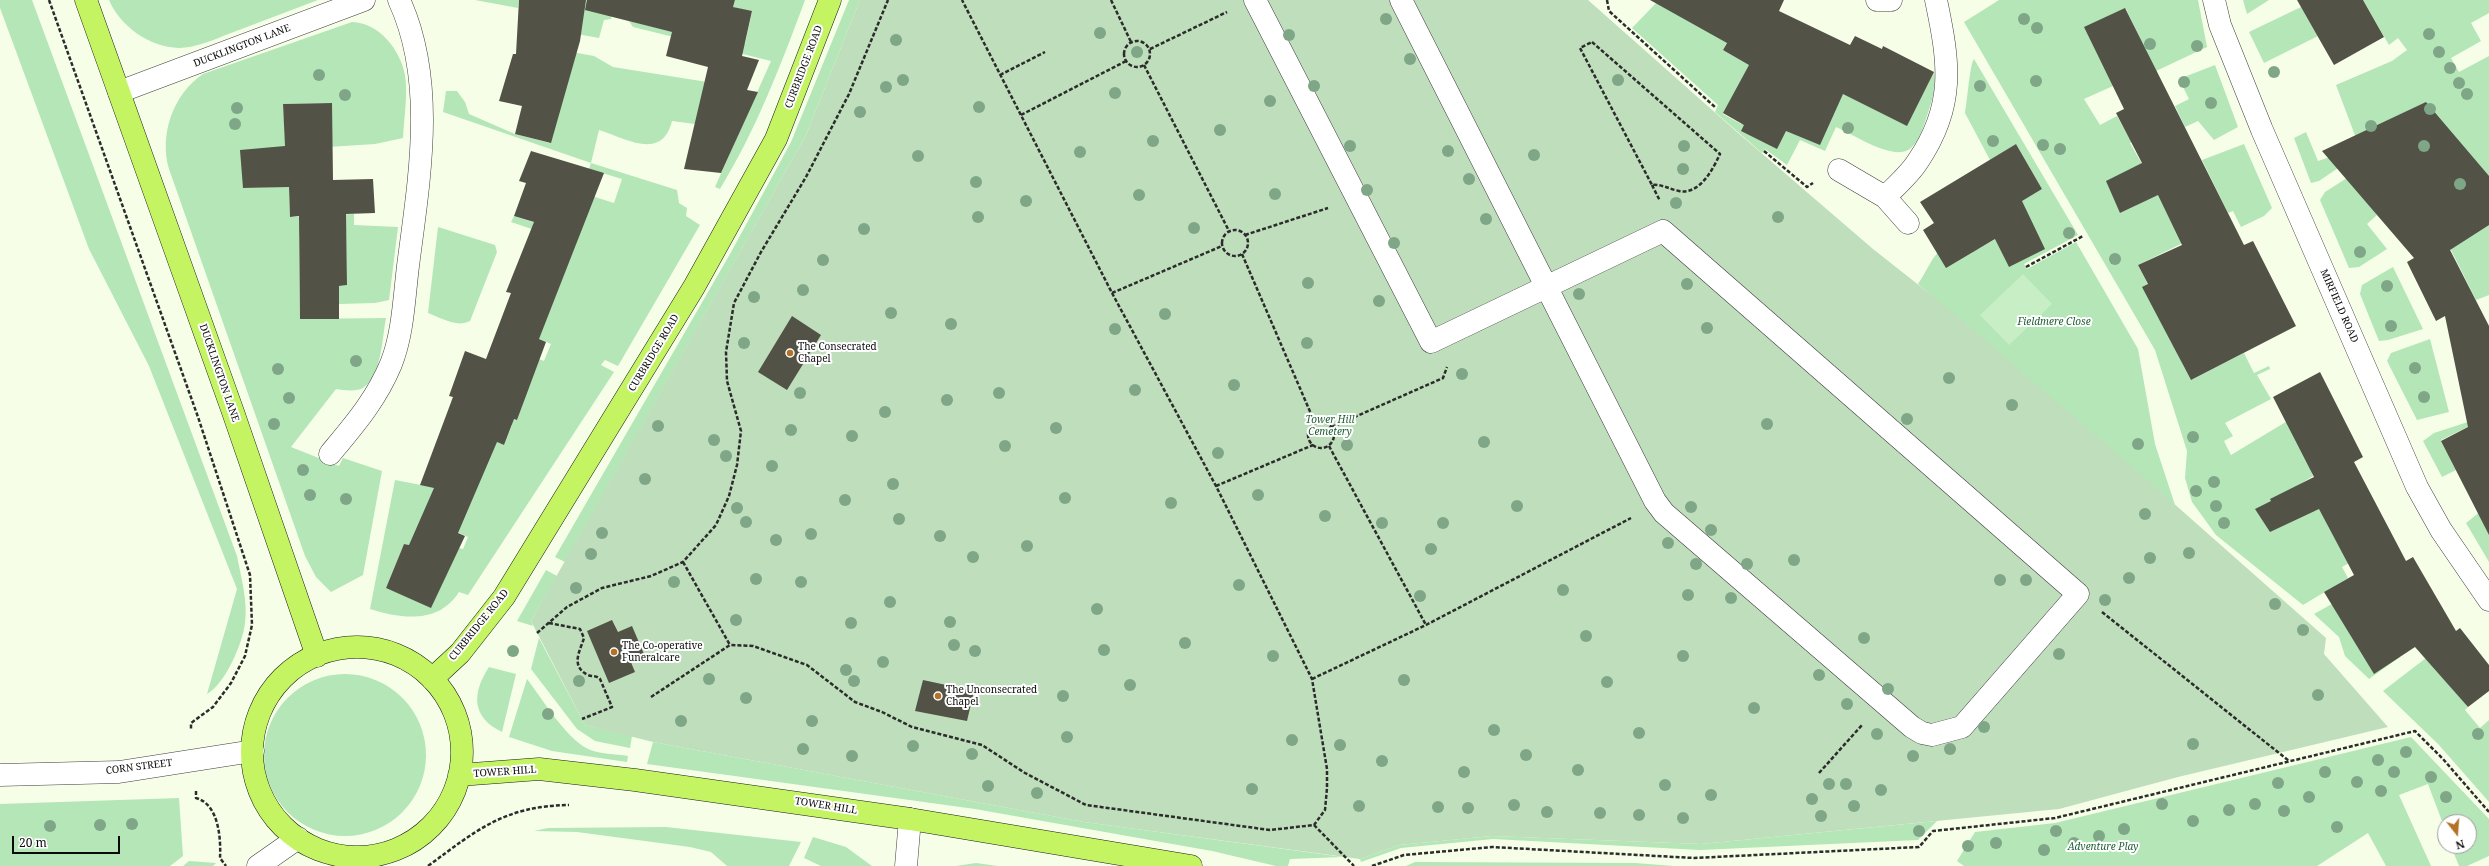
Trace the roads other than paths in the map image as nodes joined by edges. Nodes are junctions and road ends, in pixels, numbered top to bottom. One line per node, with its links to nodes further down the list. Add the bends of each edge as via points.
1 (86, 0): 11 (main road, DUCKLINGTON LANE)
2 (364, 0): 11 (street, DUCKLINGTON LANE)
3 (399, 0): 16 (street, via 409,21 418,62 421,135 420,176 398,344 372,403)
4 (830, 0): 19 (main road, CURBRIDGE ROAD, via 776,139 694,287 504,597 460,652)
5 (1255, 0): 15 (street, via 1431,342)
6 (1401, 0): 15 (street)
7 (1877, 0): 8 (street)
8 (1891, 0)
9 (1936, 0): 13 (street, via 1946,65 1947,85 1943,109 1918,162)
10 (2214, 0): 17 (street, MIRFIELD ROAD, via 2220,25 2262,130 2414,481 2433,516)
11 (119, 92): 18 (main road, DUCKLINGTON LANE)
12 (1838, 170): 13 (street)
13 (1885, 197): 14 (street)
14 (1908, 223)
15 (1545, 288): 15 (street, via 1658,504 1672,522 1882,702 1922,733 1941,734 1962,727 2078,594 1663,231)
16 (330, 454)
17 (2489, 600)
18 (317, 656): 19 (main road, via 344,647 380,649 414,663); 20 (main road, via 282,678 263,705 253,736)
19 (432, 679): 22 (main road, via 441,688 458,720 463,756)
20 (253, 751): 21 (street, CORN STREET, via 119,772); 24 (main road, via 253,770 263,801 283,827)
21 (0, 775)
22 (459, 775): 23 (main road, TOWER HILL, via 540,769 732,792); 24 (main road, via 455,792 436,823 407,845 375,856 342,856 310,847)
23 (910, 819): 26 (street); 27 (main road, TOWER HILL)
24 (298, 838): 25 (street)
25 (258, 866)
26 (906, 866)
27 (1191, 866)

